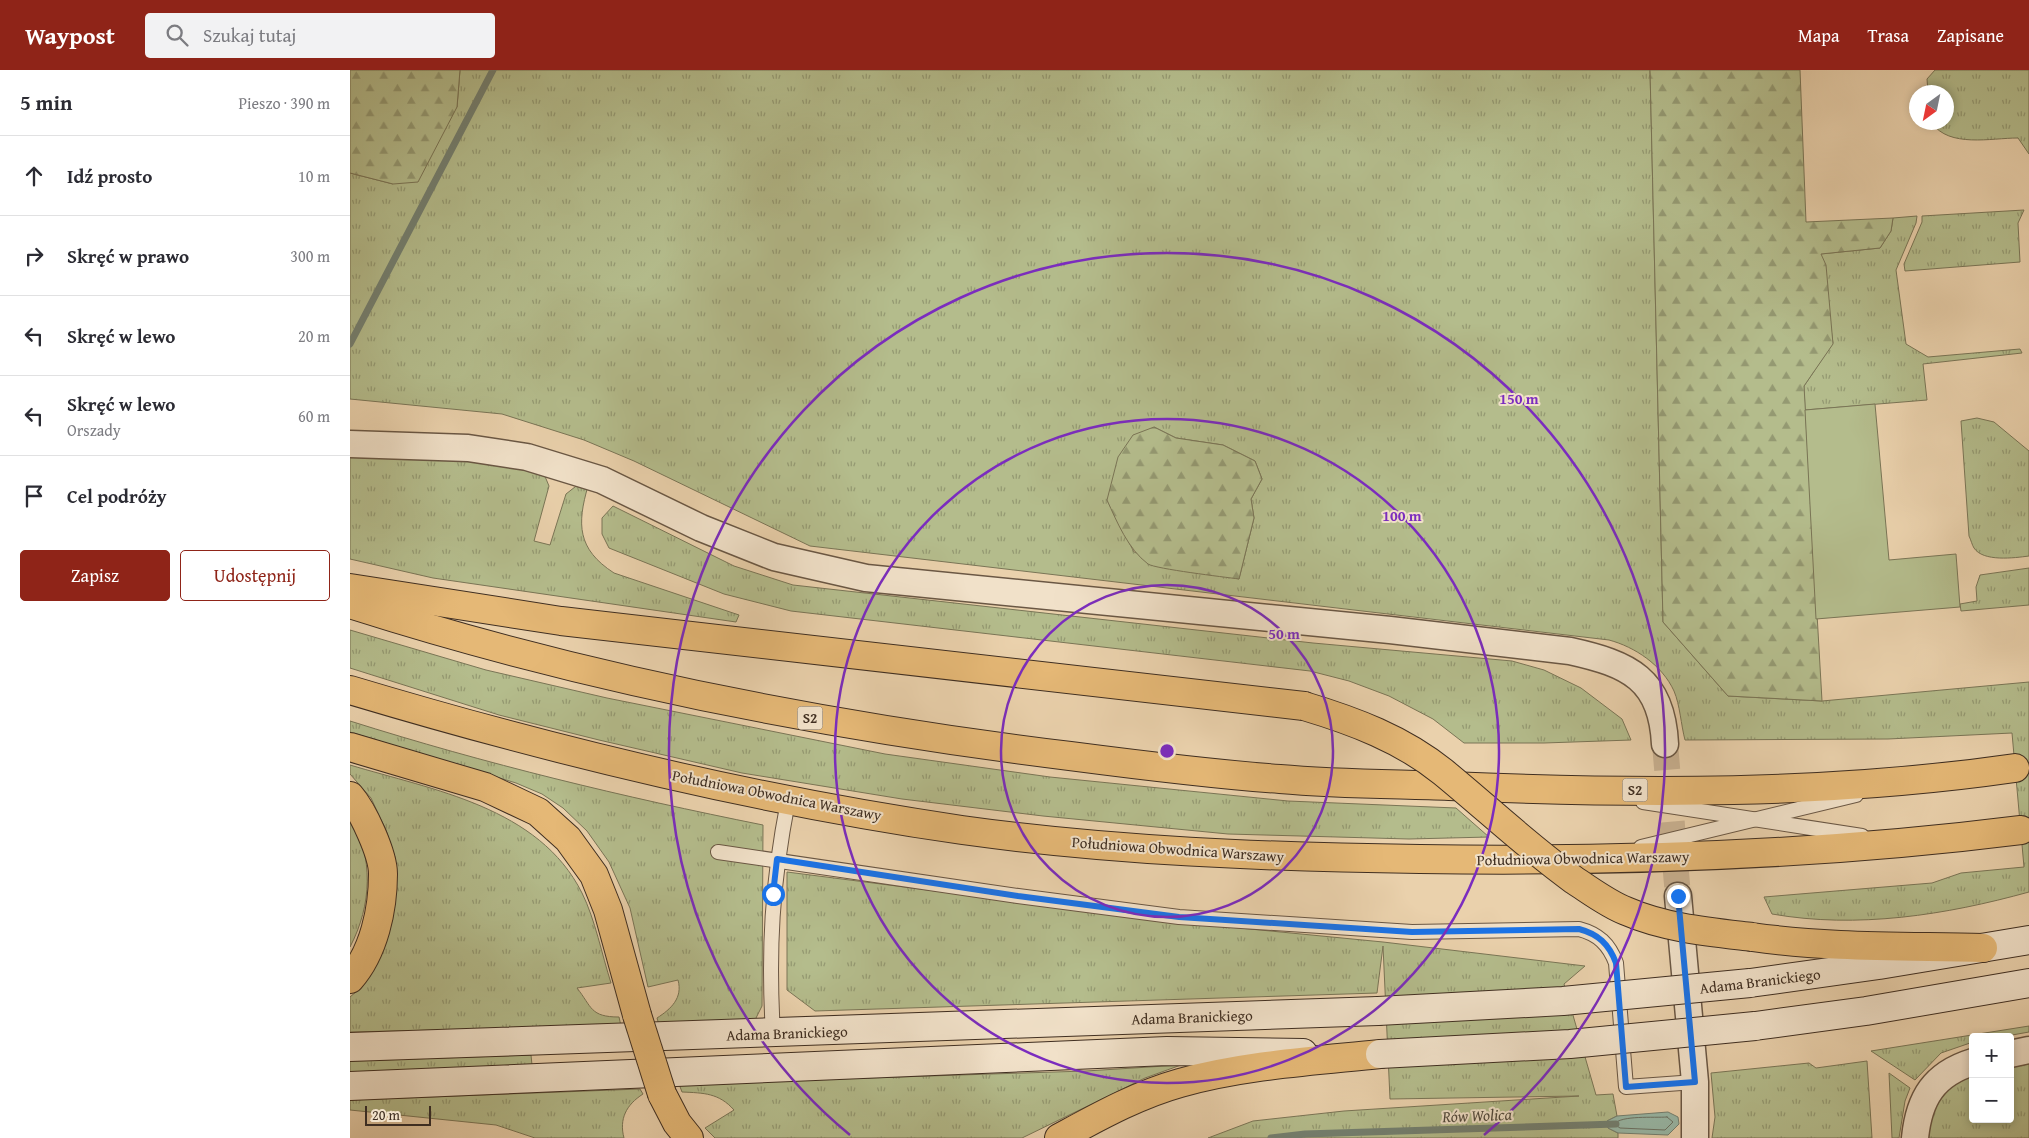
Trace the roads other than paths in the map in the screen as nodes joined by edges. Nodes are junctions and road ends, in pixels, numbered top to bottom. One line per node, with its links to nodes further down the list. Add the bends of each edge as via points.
1 (350, 444): 5 (street, via 468,448 527,457 602,480 701,528 774,557 866,578 1390,630 1594,656 1638,675 1648,686 1664,724)
2 (350, 588): 20 (highway, bridge, via 561,621 1304,706 1376,731 1407,748 1441,771 1552,864 1626,911 1670,924 1752,937 1839,946)
3 (350, 604): 9 (highway, S2, via 570,667 686,694 870,728 1028,751 1280,780)
4 (350, 690): 11 (highway, Południowa Obwodnica Warszawy, via 627,765)
5 (1665, 744)
6 (350, 747): 31 (highway, bridge, via 485,787 538,812 568,840 594,875 608,910 662,1094)
7 (2015, 768): 8 (highway, S2)
8 (1912, 781): 9 (highway, S2, via 1752,790); 12 (lane)
9 (1576, 790): 12 (lane)
10 (350, 796): 21 (highway, via 371,833 383,872 380,910 370,947)
11 (788, 801): 16 (lane); 17 (highway, Południowa Obwodnica Warszawy, via 963,830 1080,843 1339,858)
12 (1754, 821): 14 (lane); 17 (lane)
13 (2021, 830): 14 (highway, Południowa Obwodnica Warszawy)
14 (1914, 844): 17 (highway, Południowa Obwodnica Warszawy)
15 (718, 852): 16 (lane)
16 (777, 859): 23 (lane, via 770,950); 29 (lane, via 1179,917 1412,932 1579,929 1600,939 1616,963 1626,1087)
17 (1587, 860)
18 (1678, 896): 29 (street)
19 (2029, 940): 20 (main road, Adama Branickiego)
20 (1983, 948): 23 (main road, Adama Branickiego, bridge, via 1750,983 1563,1001)
21 (350, 979)
22 (2029, 983): 27 (main road, bridge, via 1755,1026 1570,1044)
23 (773, 1034): 24 (main road, Adama Branickiego)
24 (350, 1047)
25 (2029, 1050): 26 (street)
26 (2014, 1053)
27 (1380, 1054): 30 (main road, via 1167,1051); 32 (highway, via 1233,1072 1179,1083 1117,1107)
28 (1969, 1063): 34 (street, via 1954,1068 1930,1090 1916,1123)
29 (1695, 1082): 33 (street)
30 (350, 1086)
31 (689, 1138)
32 (1059, 1138)
33 (1695, 1138)
34 (1915, 1138)

